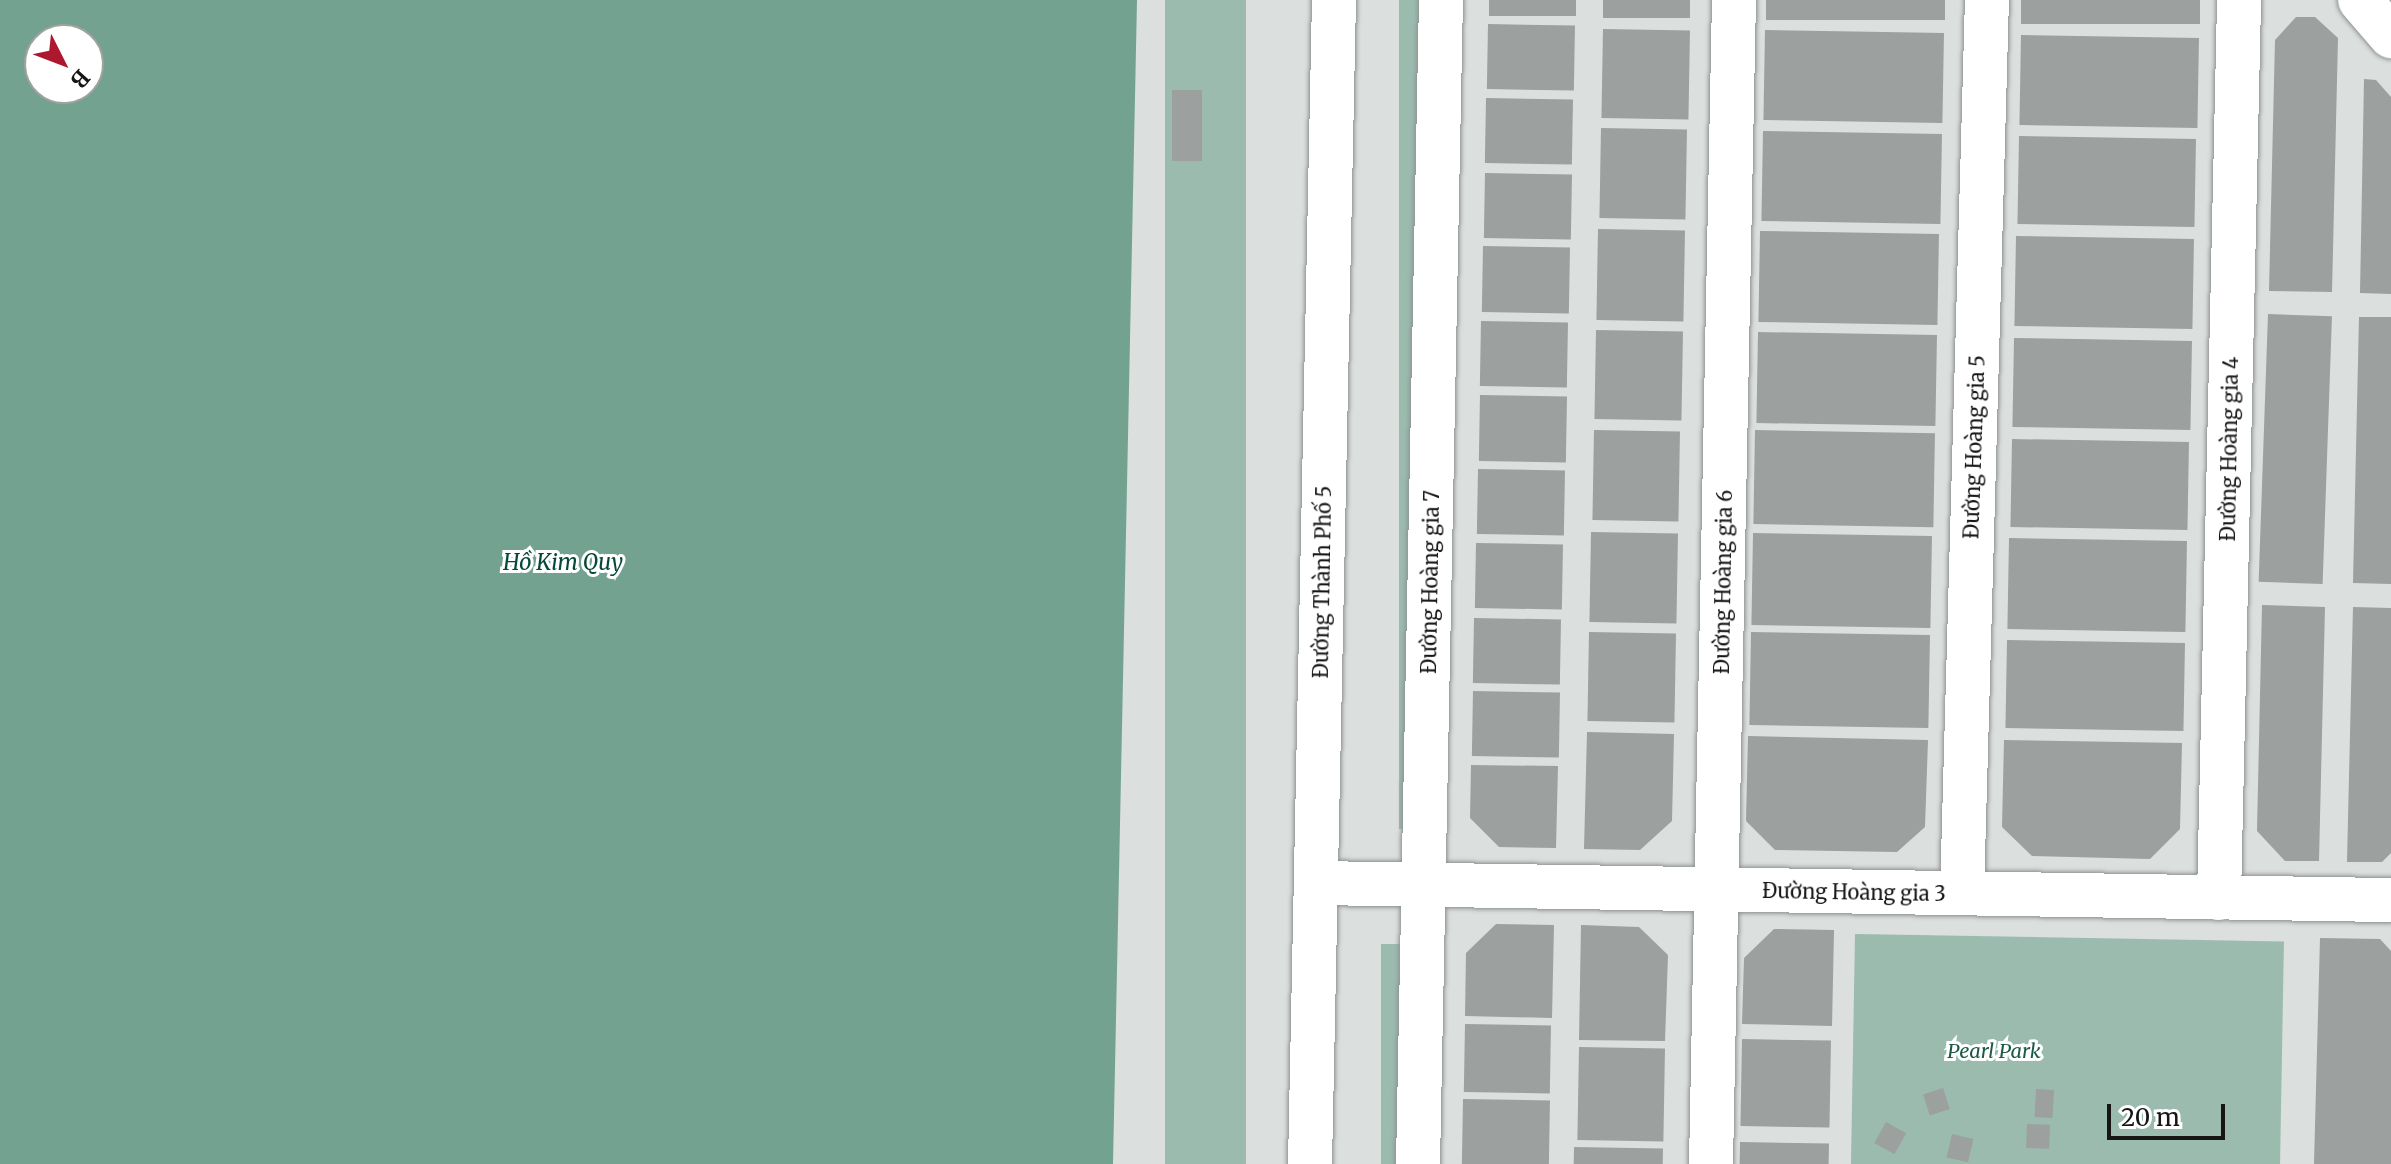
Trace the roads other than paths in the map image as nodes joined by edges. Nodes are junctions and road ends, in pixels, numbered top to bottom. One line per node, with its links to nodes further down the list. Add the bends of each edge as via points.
1 (1334, 0): 8 (street, Đường Thành Phố 5)
2 (1441, 0): 9 (street, Đường Hoàng gia 7)
3 (1734, 0): 10 (street, Đường Hoàng gia 6)
4 (1987, 0): 11 (street, Đường Hoàng gia 5)
5 (2239, 0): 12 (street, Đường Hoàng gia 4)
6 (2360, 0): 7 (street)
7 (2391, 36)
8 (1316, 883): 9 (street, Đường Hoàng gia 3); 14 (street, Đường Thành Phố 5)
9 (1424, 885): 10 (street, Đường Hoàng gia 3); 15 (street, Đường Hoàng gia 7)
10 (1717, 890): 11 (street, Đường Hoàng gia 3); 16 (street, Đường Hoàng gia 6)
11 (1962, 893): 12 (street, Đường Hoàng gia 3)
12 (2219, 898): 13 (street, Đường Hoàng gia 3)
13 (2391, 900)
14 (1310, 1164)
15 (1418, 1164)
16 (1711, 1164)

